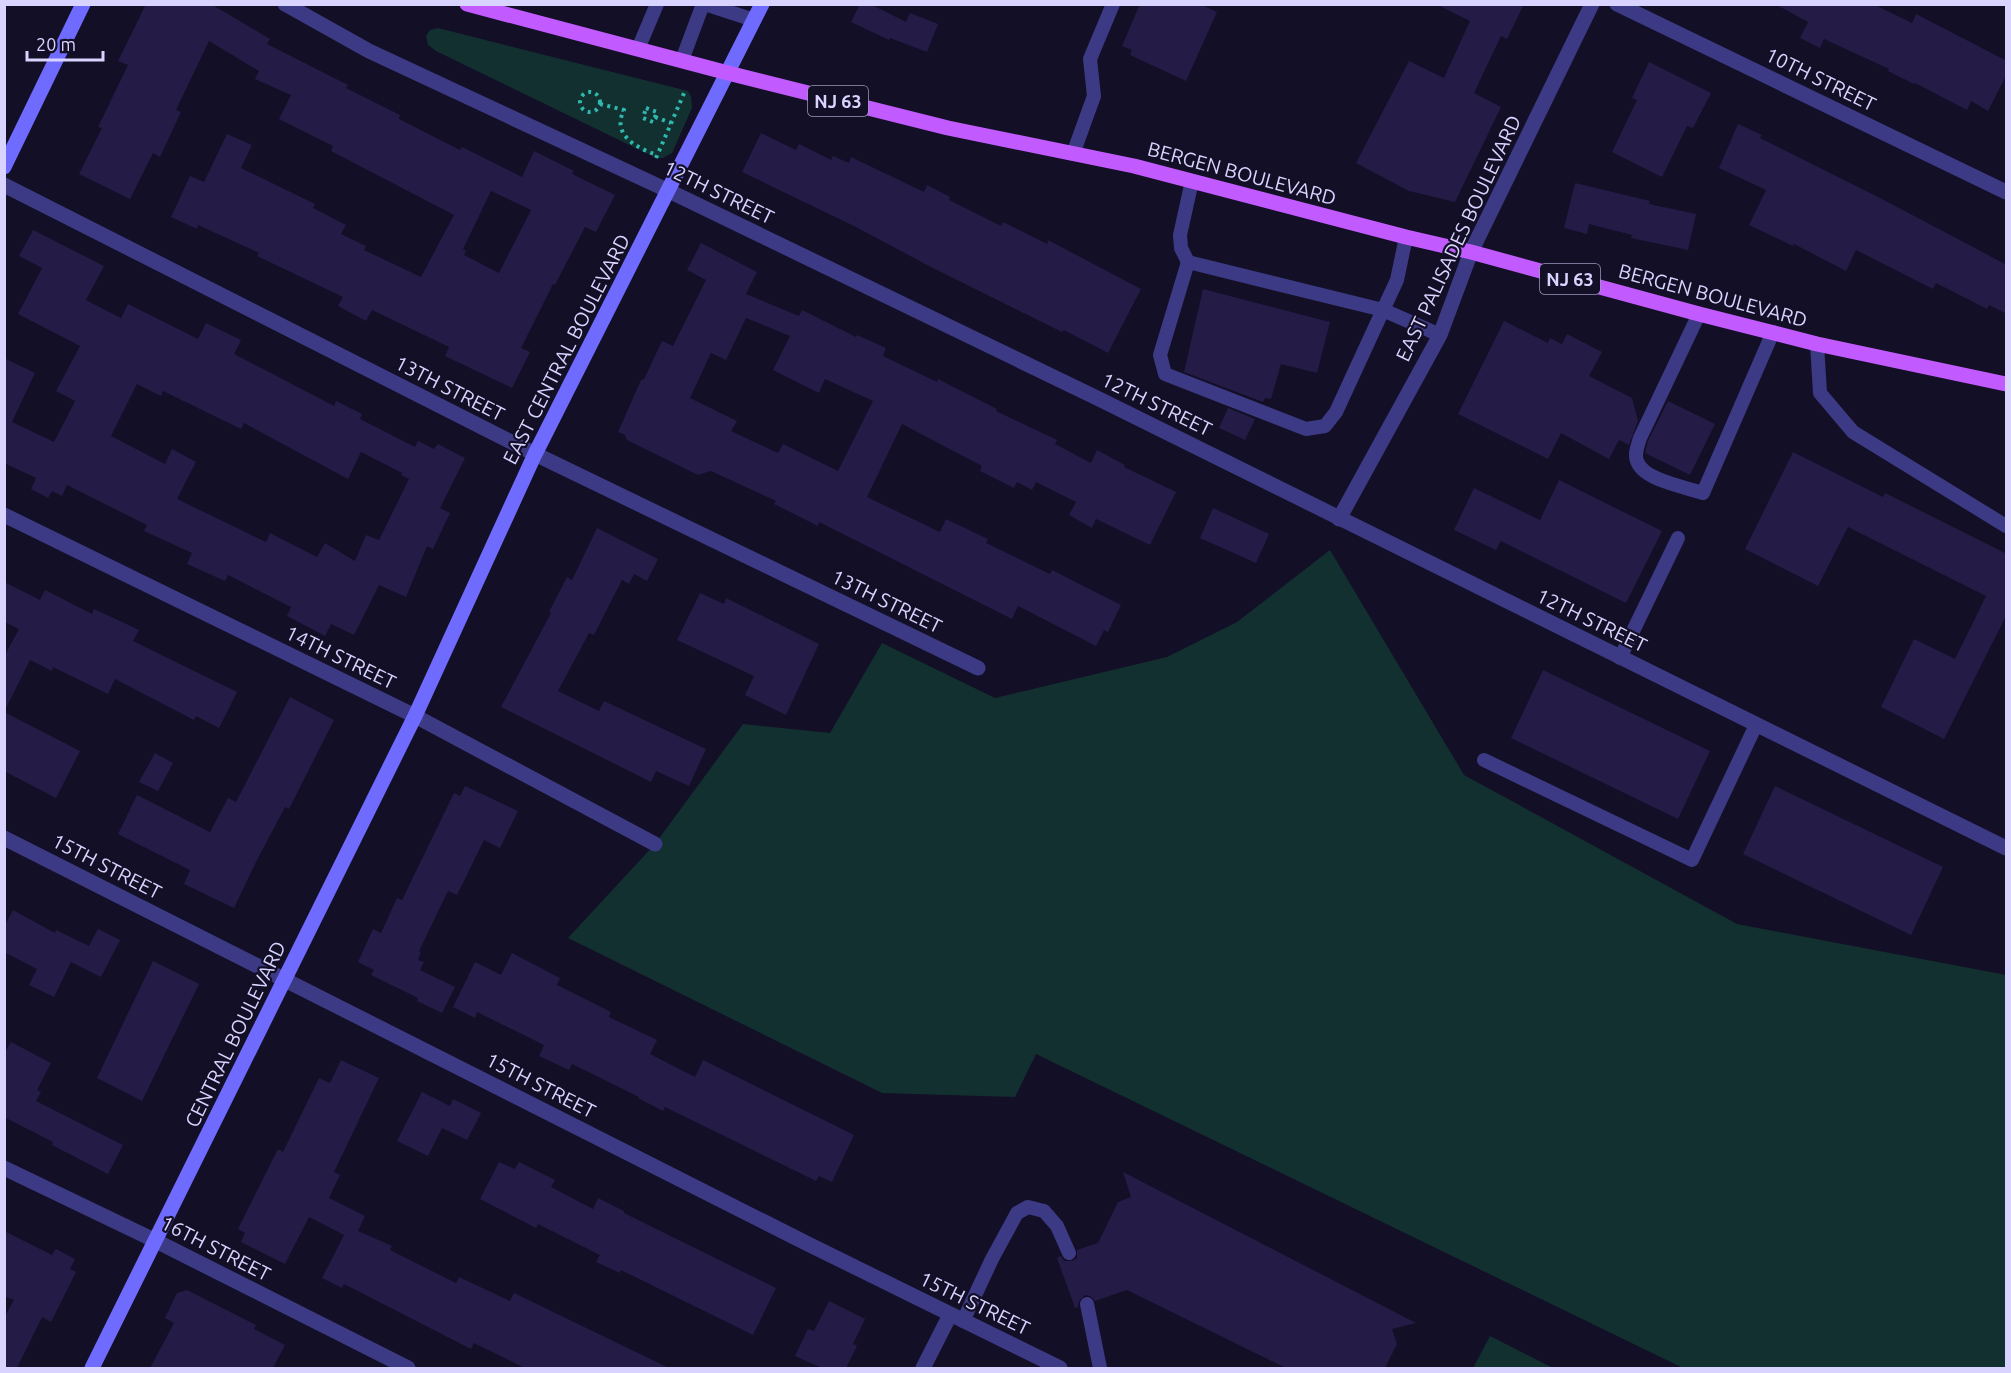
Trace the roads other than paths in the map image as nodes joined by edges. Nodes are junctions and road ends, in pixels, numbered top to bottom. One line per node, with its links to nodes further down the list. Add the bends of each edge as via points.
1 (83, 4): 15 (main road)
2 (285, 4): 18 (street, 12TH STREET, via 369,51)
3 (467, 4): 11 (main road, BERGEN BOULEVARD / NJ 63)
4 (657, 4): 11 (lane)
5 (704, 4): 10 (lane); 12 (lane)
6 (762, 4): 10 (main road, EAST CENTRAL BOULEVARD)
7 (1113, 4): 14 (lane, via 1090,59 1094,96)
8 (1593, 4): 21 (street, EAST PALISADES BOULEVARD)
9 (1617, 4): 19 (street, 10TH STREET)
10 (754, 21): 13 (main road, EAST CENTRAL BOULEVARD)
11 (639, 49): 12 (main road, BERGEN BOULEVARD / NJ 63)
12 (682, 60): 13 (main road, BERGEN BOULEVARD / NJ 63)
13 (728, 73): 14 (main road, BERGEN BOULEVARD / NJ 63, via 948,128); 18 (main road, EAST CENTRAL BOULEVARD)
14 (1073, 154): 16 (main road, BERGEN BOULEVARD / NJ 63)
15 (4, 167)
16 (1192, 181): 20 (main road, BERGEN BOULEVARD / NJ 63); 22 (lane, via 1180,235)
17 (4, 185): 29 (street, 13TH STREET)
18 (669, 191): 29 (main road, EAST CENTRAL BOULEVARD); 31 (street, 12TH STREET)
19 (2007, 192)
20 (1406, 237): 21 (main road, BERGEN BOULEVARD / NJ 63); 23 (lane, via 1397,280)
21 (1471, 252): 24 (main road, BERGEN BOULEVARD / NJ 63); 26 (street, EAST PALISADES BOULEVARD)
22 (1188, 262): 23 (lane); 23 (lane, via 1160,355 1165,374 1306,429 1325,426 1336,412)
23 (1383, 310): 26 (lane)
24 (1700, 314): 25 (main road, BERGEN BOULEVARD / NJ 63); 25 (lane, via 1640,438 1636,461 1647,475 1703,493)
25 (1773, 332): 27 (main road, BERGEN BOULEVARD / NJ 63)
26 (1440, 335): 31 (street, EAST PALISADES BOULEVARD)
27 (1817, 344): 28 (main road, BERGEN BOULEVARD / NJ 63); 32 (lane, via 1820,393 1853,432)
28 (2007, 384)
29 (535, 454): 35 (street, 13TH STREET); 36 (main road, EAST CENTRAL BOULEVARD)
30 (4, 514): 36 (street, 14TH STREET)
31 (1339, 519): 34 (street, 12TH STREET)
32 (2007, 526)
33 (1678, 538): 34 (lane)
34 (1620, 657): 37 (street, 12TH STREET)
35 (978, 668)
36 (415, 716): 40 (street, 14TH STREET); 42 (main road, CENTRAL BOULEVARD)
37 (1756, 725): 38 (lane, via 1692,860); 41 (street, 12TH STREET)
38 (1484, 759)
39 (4, 838): 42 (street, 15TH STREET)
40 (655, 844)
41 (2007, 848)
42 (286, 979): 44 (main road, CENTRAL BOULEVARD); 47 (street, 15TH STREET)
43 (4, 1168): 44 (street, 16TH STREET)
44 (156, 1241): 48 (main road, CENTRAL BOULEVARD); 49 (street, 16TH STREET)
45 (1069, 1253): 47 (lane, via 1058,1226 1044,1211 1028,1207 1017,1213)
46 (1088, 1304): 52 (lane)
47 (957, 1318): 50 (street); 51 (street, 15TH STREET)
48 (92, 1368)
49 (408, 1368)
50 (923, 1368)
51 (1060, 1368)
52 (1100, 1368)

